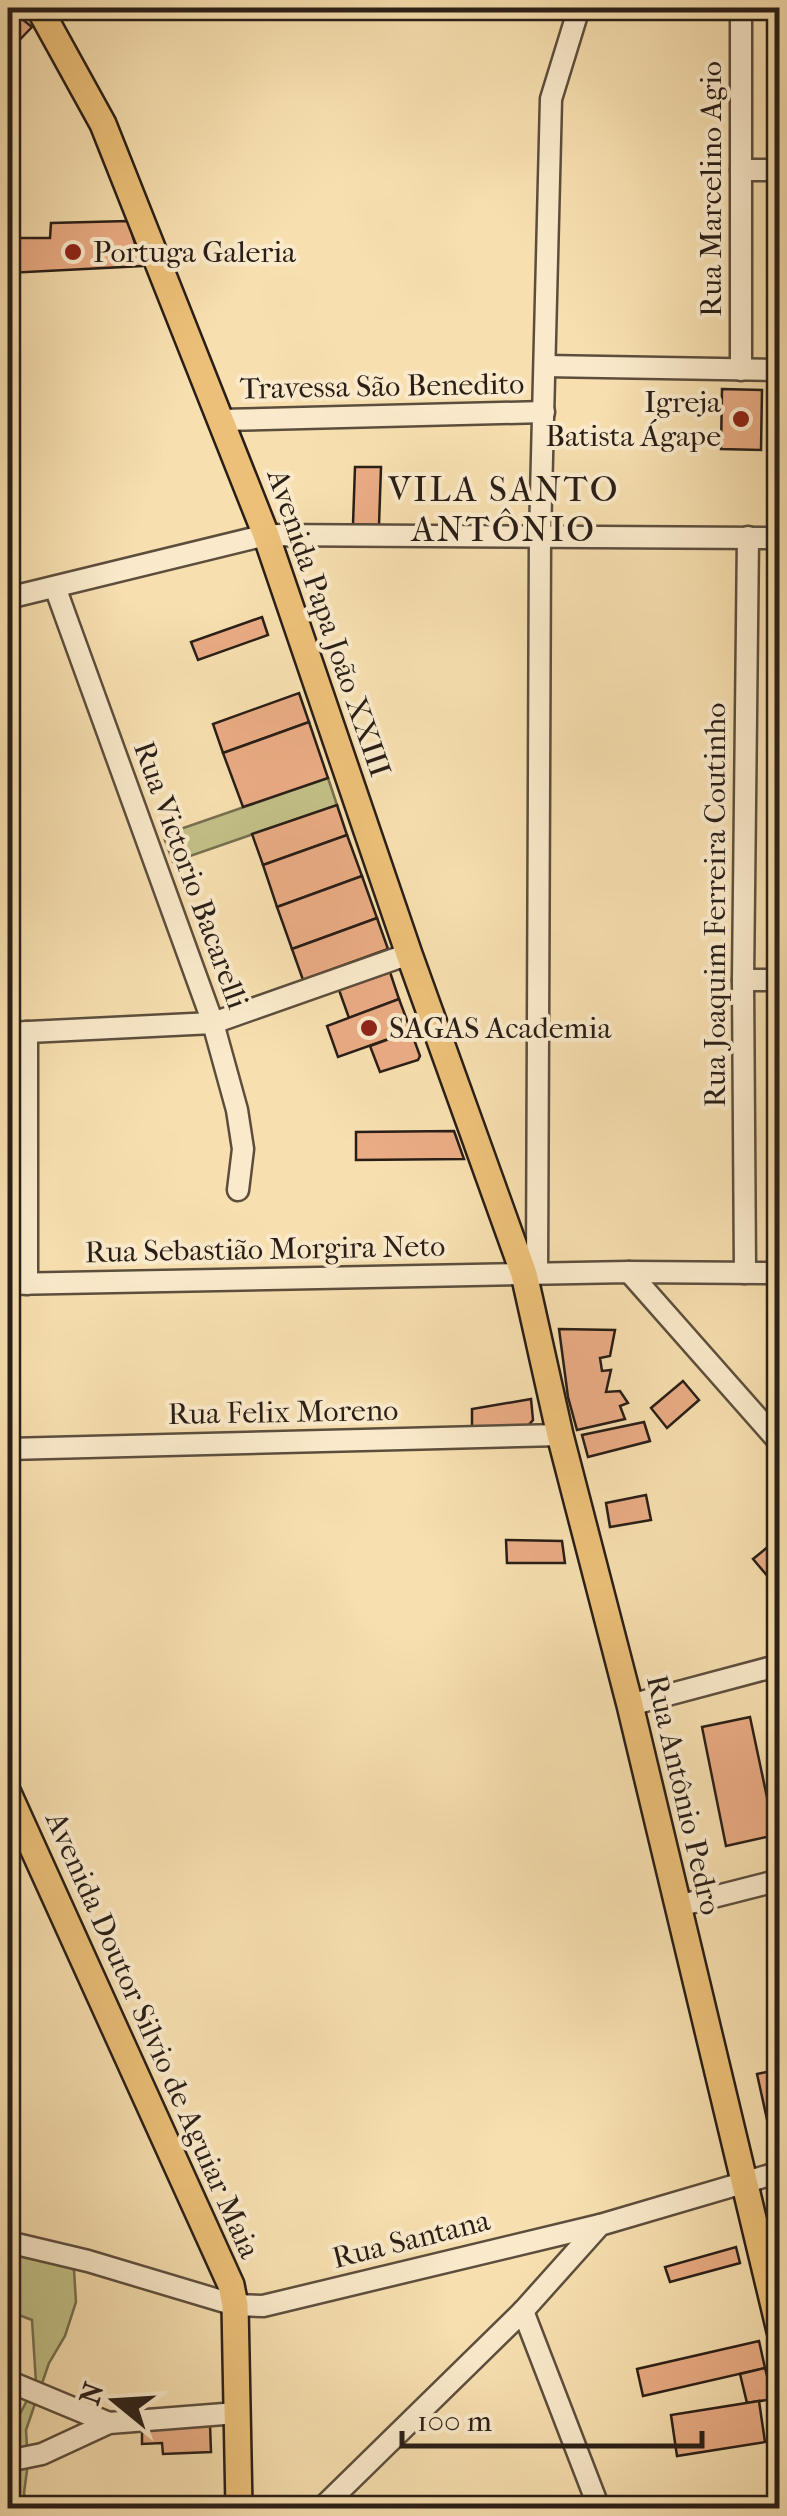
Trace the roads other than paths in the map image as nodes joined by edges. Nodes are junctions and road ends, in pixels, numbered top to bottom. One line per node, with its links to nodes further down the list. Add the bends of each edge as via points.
1 (39, 8): 10 (main road, Avenida Papa João XXIII, via 103,124)
2 (579, 8): 6 (street, via 551,99)
3 (741, 8): 4 (street, Rua Marcelino Agio)
4 (741, 170): 5 (street); 7 (street, Rua Marcelino Agio)
5 (780, 170)
6 (544, 366): 7 (street); 9 (street)
7 (741, 370): 8 (street)
8 (780, 370)
9 (544, 412): 10 (street, Travessa São Benedito); 12 (street)
10 (221, 420): 11 (main road, Avenida Papa João XXIII)
11 (266, 535): 12 (street); 15 (street); 17 (main road, Avenida Papa João XXIII)
12 (540, 537): 13 (street); 25 (street)
13 (748, 537): 14 (street); 18 (street, Rua Joaquim Ferreira Coutinho)
14 (780, 538)
15 (55, 587): 16 (street); 20 (street, Rua Victorio Bacarelli)
16 (8, 598)
17 (409, 954): 20 (street); 25 (main road, Avenida Papa João XXIII)
18 (744, 980): 19 (street); 24 (street, Rua Joaquim Ferreira Coutinho)
19 (780, 980)
20 (213, 1023): 21 (street); 22 (street, Rua Victorio Bacarelli, via 237,1110)
21 (18, 1032): 27 (street)
22 (238, 1190)
23 (629, 1272): 24 (street, Rua Sebastião Morgira Neto); 25 (street, Rua Sebastião Morgira Neto); 29 (street)
24 (745, 1273): 26 (street, Rua Sebastião Morgira Neto)
25 (530, 1274): 27 (street, Rua Sebastião Morgira Neto); 28 (main road, Rua Antônio Pedro)
26 (780, 1274)
27 (17, 1284)
28 (560, 1435): 30 (street, Rua Felix Moreno); 32 (main road, Rua Antônio Pedro)
29 (780, 1443)
30 (8, 1449)
31 (780, 1664): 32 (street)
32 (630, 1705): 35 (main road, Rua Antônio Pedro)
33 (8, 1793): 40 (main road, Avenida Doutor Silvio de Aguiar Maia)
34 (780, 1880): 35 (street)
35 (678, 1906): 37 (main road, Rua Antônio Pedro)
36 (780, 2172): 37 (street, Rua Santana)
37 (744, 2182): 38 (street, Rua Santana); 42 (main road, Rua Antônio Pedro)
38 (600, 2224): 40 (street, Rua Santana, via 264,2306); 41 (street)
39 (8, 2242): 40 (street)
40 (235, 2305): 44 (main road, Avenida Doutor Silvio de Aguiar Maia)
41 (523, 2311): 48 (street); 49 (street)
42 (780, 2331)
43 (8, 2382): 45 (street)
44 (237, 2414): 45 (street); 47 (main road, Avenida Doutor Silvio de Aguiar Maia)
45 (109, 2422): 46 (street, via 42,2454)
46 (8, 2461)
47 (238, 2508)
48 (322, 2508)
49 (599, 2508)

